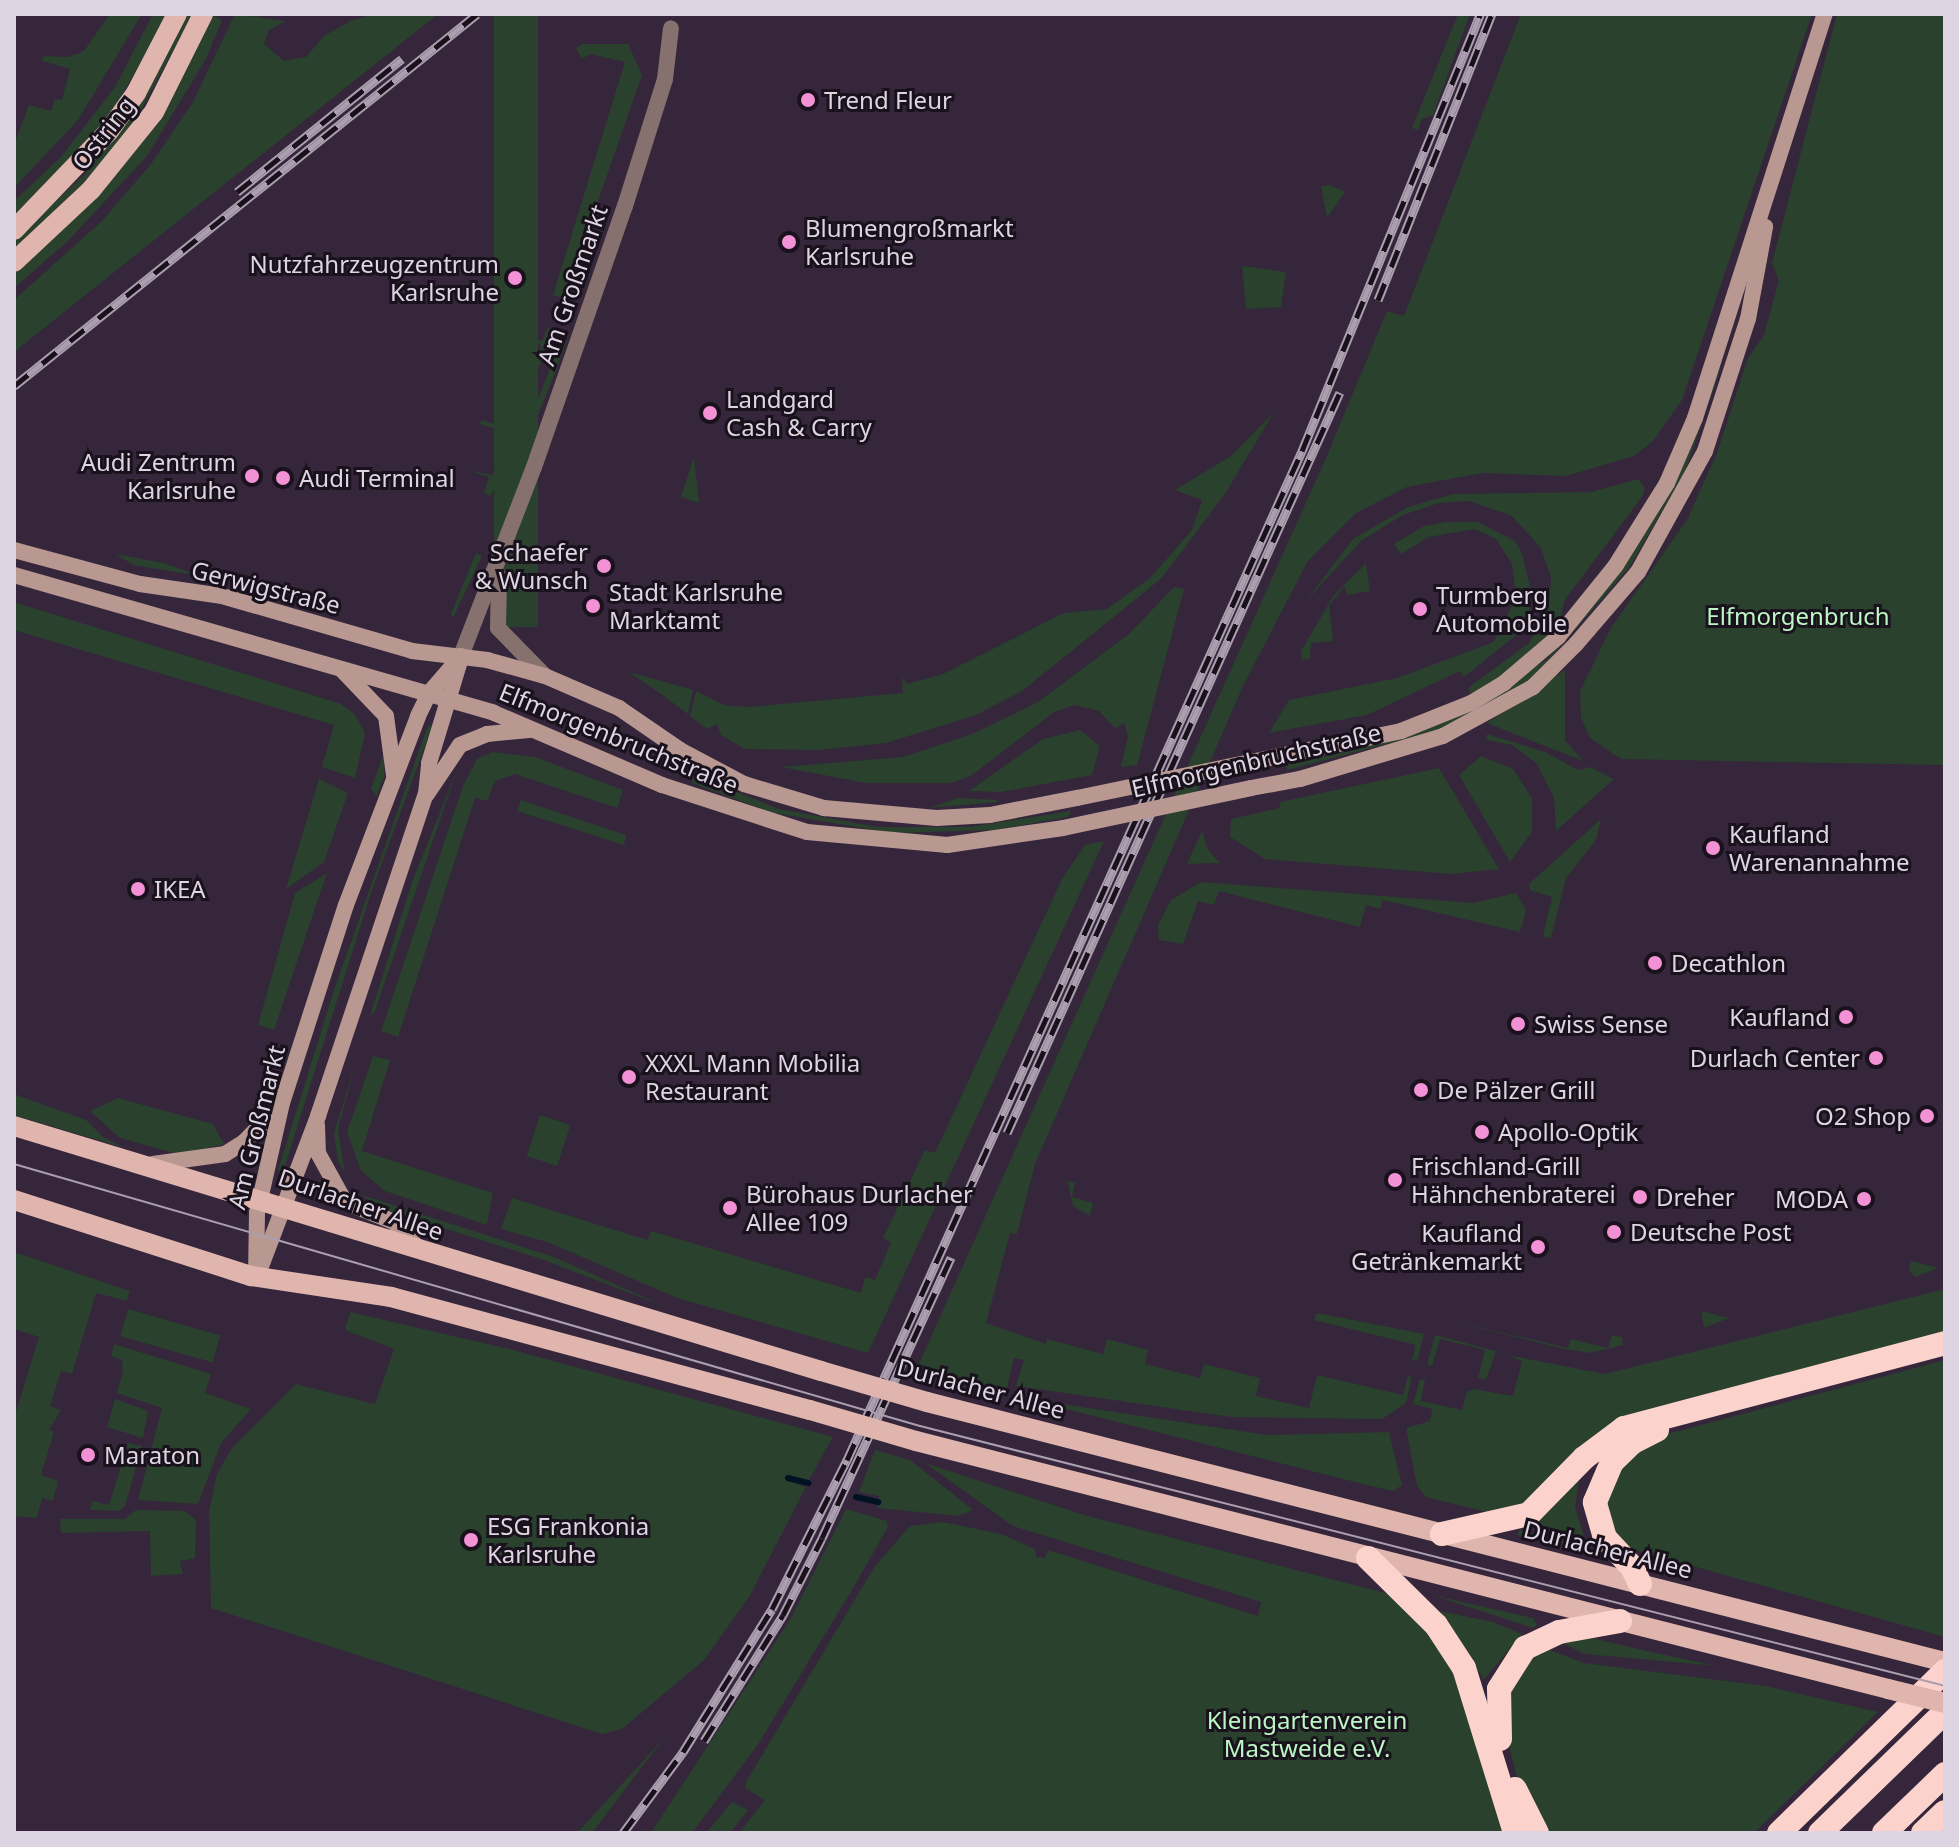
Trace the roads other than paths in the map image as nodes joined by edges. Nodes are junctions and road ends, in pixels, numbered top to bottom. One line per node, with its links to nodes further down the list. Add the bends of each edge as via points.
1 (177, 14): 6 (main road, Ostring, via 136,93 109,131 62,186)
2 (203, 14): 7 (main road, Ostring, via 154,112 91,190)
3 (1825, 14): 5 (main road, Elfmorgenbruchstraße)
4 (671, 28): 9 (street, Am Großmarkt, via 657,109)
5 (1768, 201): 13 (main road, Elfmorgenbruchstraße, bridge, via 1680,457 1616,565 1558,637 1504,683 1447,714 1401,731 1077,798 990,815 937,818 824,808 744,784 680,750 619,708); 16 (main road, Elfmorgenbruchstraße, bridge, via 1748,319 1705,451 1638,572 1533,687 1443,736 1300,779 1063,828 947,845 834,838 743,814)
6 (14, 230)
7 (14, 262)
8 (14, 550): 11 (main road, Gerwigstraße, via 140,584 222,596 412,651)
9 (502, 554): 11 (street, Am Großmarkt); 13 (street, Am Großmarkt, via 498,628)
10 (14, 575): 12 (main road)
11 (461, 656): 13 (main road, Elfmorgenbruchstraße); 14 (main road, Am Großmarkt); 15 (main road, Am Großmarkt)
12 (340, 668): 14 (main road); 17 (main road, via 386,716)
13 (545, 676)
14 (429, 693): 15 (main road); 17 (main road, Am Großmarkt)
15 (450, 699): 16 (main road, Elfmorgenbruchstraße); 18 (main road, Am Großmarkt, via 429,763)
16 (529, 730): 18 (main road, via 487,734 460,745)
17 (394, 784): 19 (main road, Am Großmarkt, via 376,818)
18 (426, 794): 20 (main road, Am Großmarkt)
19 (282, 1103): 22 (main road, via 244,1142 217,1157); 23 (main road, Am Großmarkt)
20 (318, 1116): 25 (main road, Am Großmarkt); 26 (main road, via 318,1153 345,1202 394,1222)
21 (14, 1126): 22 (main road, Durlacher Allee)
22 (147, 1164): 23 (main road, Durlacher Allee)
23 (260, 1198): 25 (main road, Durlacher Allee); 27 (main road, Am Großmarkt)
24 (14, 1200): 27 (main road)
25 (283, 1206): 26 (main road, Durlacher Allee); 27 (main road, Am Großmarkt)
26 (423, 1253): 30 (main road, Durlacher Allee, bridge, via 927,1402)
27 (256, 1277): 31 (main road, bridge, via 391,1297)
28 (1945, 1343): 30 (highway, via 1624,1428 1584,1458 1529,1514)
29 (1945, 1353): 32 (highway, via 1662,1428 1633,1442 1601,1478 1595,1502 1605,1538)
30 (1442, 1534): 32 (main road, Durlacher Allee)
31 (1368, 1558): 33 (main road); 40 (highway, via 1436,1625 1464,1668)
32 (1640, 1584): 34 (main road, Durlacher Allee)
33 (1620, 1621): 36 (main road, bridge); 41 (highway, via 1542,1637 1504,1674 1497,1729 1519,1803)
34 (1945, 1662)
35 (1945, 1671): 42 (highway)
36 (1945, 1703)
37 (1945, 1712): 43 (highway)
38 (1945, 1774): 44 (highway)
39 (1945, 1812): 45 (highway); 46 (highway)
40 (1515, 1833)
41 (1537, 1833)
42 (1779, 1833)
43 (1820, 1833)
44 (1884, 1833)
45 (1923, 1833)
46 (1932, 1833)

